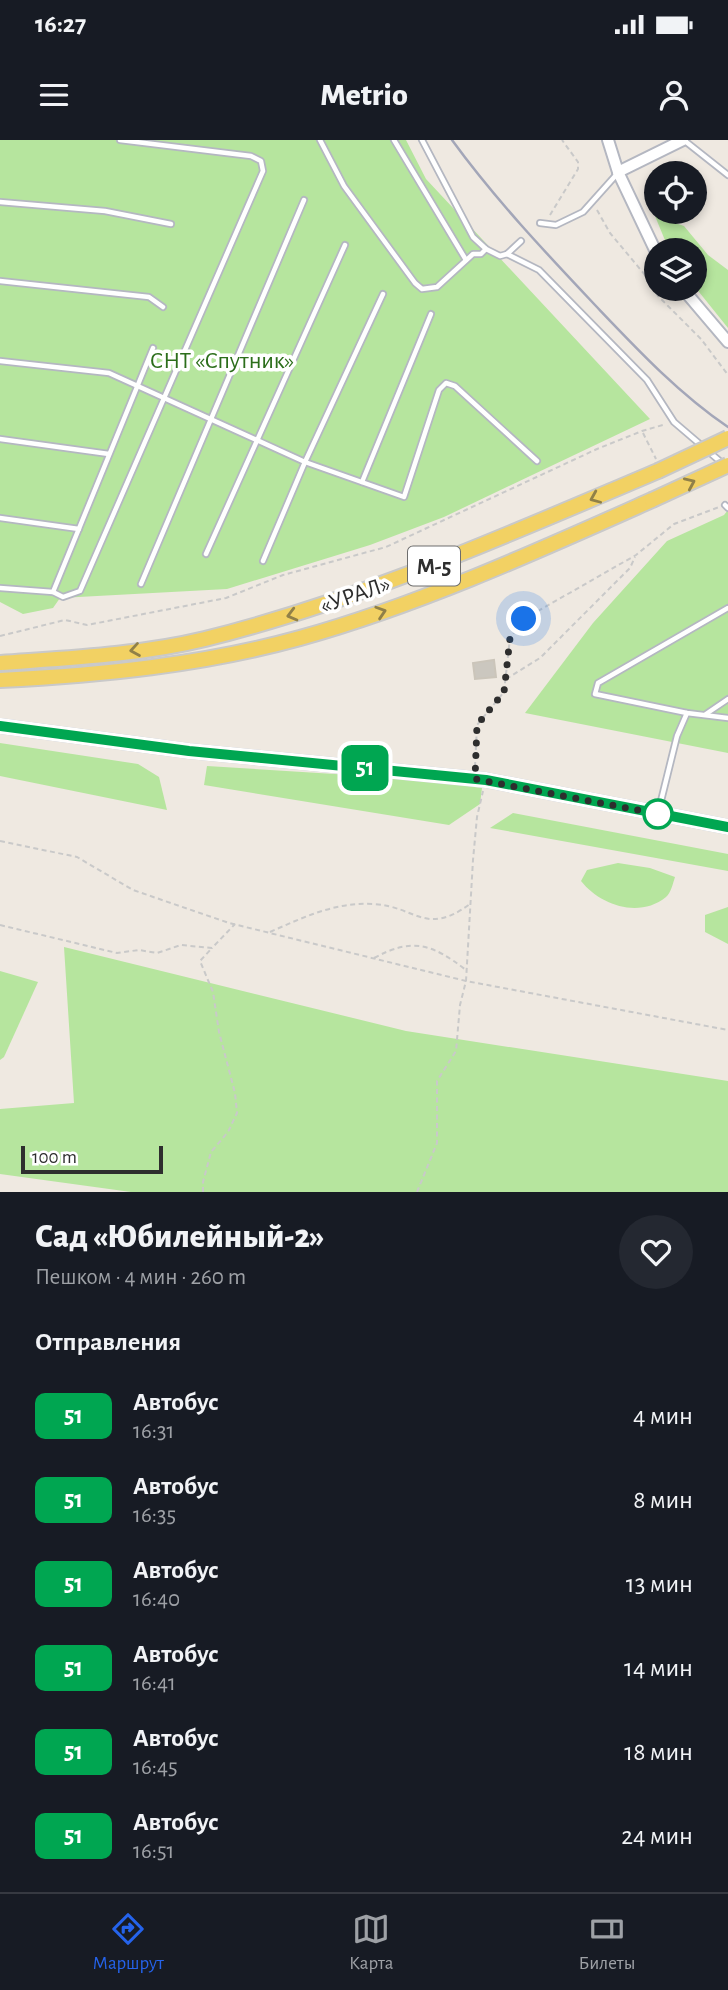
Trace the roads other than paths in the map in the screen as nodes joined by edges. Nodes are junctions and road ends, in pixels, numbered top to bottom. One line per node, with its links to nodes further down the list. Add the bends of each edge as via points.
1 (120, 140): 28 (lane, via 251,156 261,161 263,171)
2 (320, 140): 18 (lane, via 344,186 422,289 430,290)
3 (394, 140): 18 (lane)
4 (422, 140): 16 (lane, via 464,223)
5 (608, 140): 7 (street)
6 (684, 140): 7 (street); 8 (lane)
7 (618, 172): 11 (lane, via 583,212 556,225); 13 (street)
8 (728, 175)
9 (304, 200): 29 (lane)
10 (0, 202): 12 (lane, via 105,211)
11 (543, 223)
12 (171, 224)
13 (649, 238)
14 (521, 241): 17 (lane)
15 (345, 245): 32 (lane)
16 (486, 249): 17 (lane, via 500,256); 18 (lane)
17 (507, 254): 36 (lane, via 538,270 647,380 674,422)
18 (466, 260)
19 (0, 281): 22 (lane, via 149,297)
20 (383, 294): 35 (lane)
21 (693, 301): 24 (street)
22 (163, 307)
23 (431, 314): 37 (lane)
24 (728, 342)
25 (153, 348): 27 (lane)
26 (0, 361): 27 (lane, via 109,373)
27 (136, 386): 28 (lane); 33 (lane)
28 (165, 399): 29 (lane); 44 (lane, via 80,592 63,597)
29 (211, 420): 32 (lane); 42 (lane)
30 (728, 438): 46 (main road, «УРАЛ» / М-5, one-way to 46, bridge, via 426,569 311,610 203,639 97,656)
31 (0, 439): 33 (lane)
32 (258, 442): 35 (lane); 40 (lane)
33 (109, 454): 39 (lane)
34 (537, 461): 37 (lane, via 456,386 446,383 439,390 404,497)
35 (305, 462): 37 (lane); 41 (lane)
36 (728, 467): 47 (main road, «УРАЛ» / М-5, one-way to 36, bridge, via 92,675 300,638 407,603)
37 (362, 482)
38 (0, 518): 39 (lane)
39 (79, 529): 44 (lane)
40 (206, 554)
41 (263, 561)
42 (141, 584)
43 (0, 588): 44 (lane)
44 (53, 592)
45 (728, 608): 49 (lane, via 598,683 595,694)
46 (0, 663)
47 (0, 680)
48 (728, 699): 50 (lane)
49 (687, 713): 50 (lane); 53 (lane)
50 (706, 714): 51 (lane)
51 (728, 718)
52 (0, 726): 53 (main road, via 189,751 480,780)
53 (658, 814): 54 (main road)
54 (728, 827)

